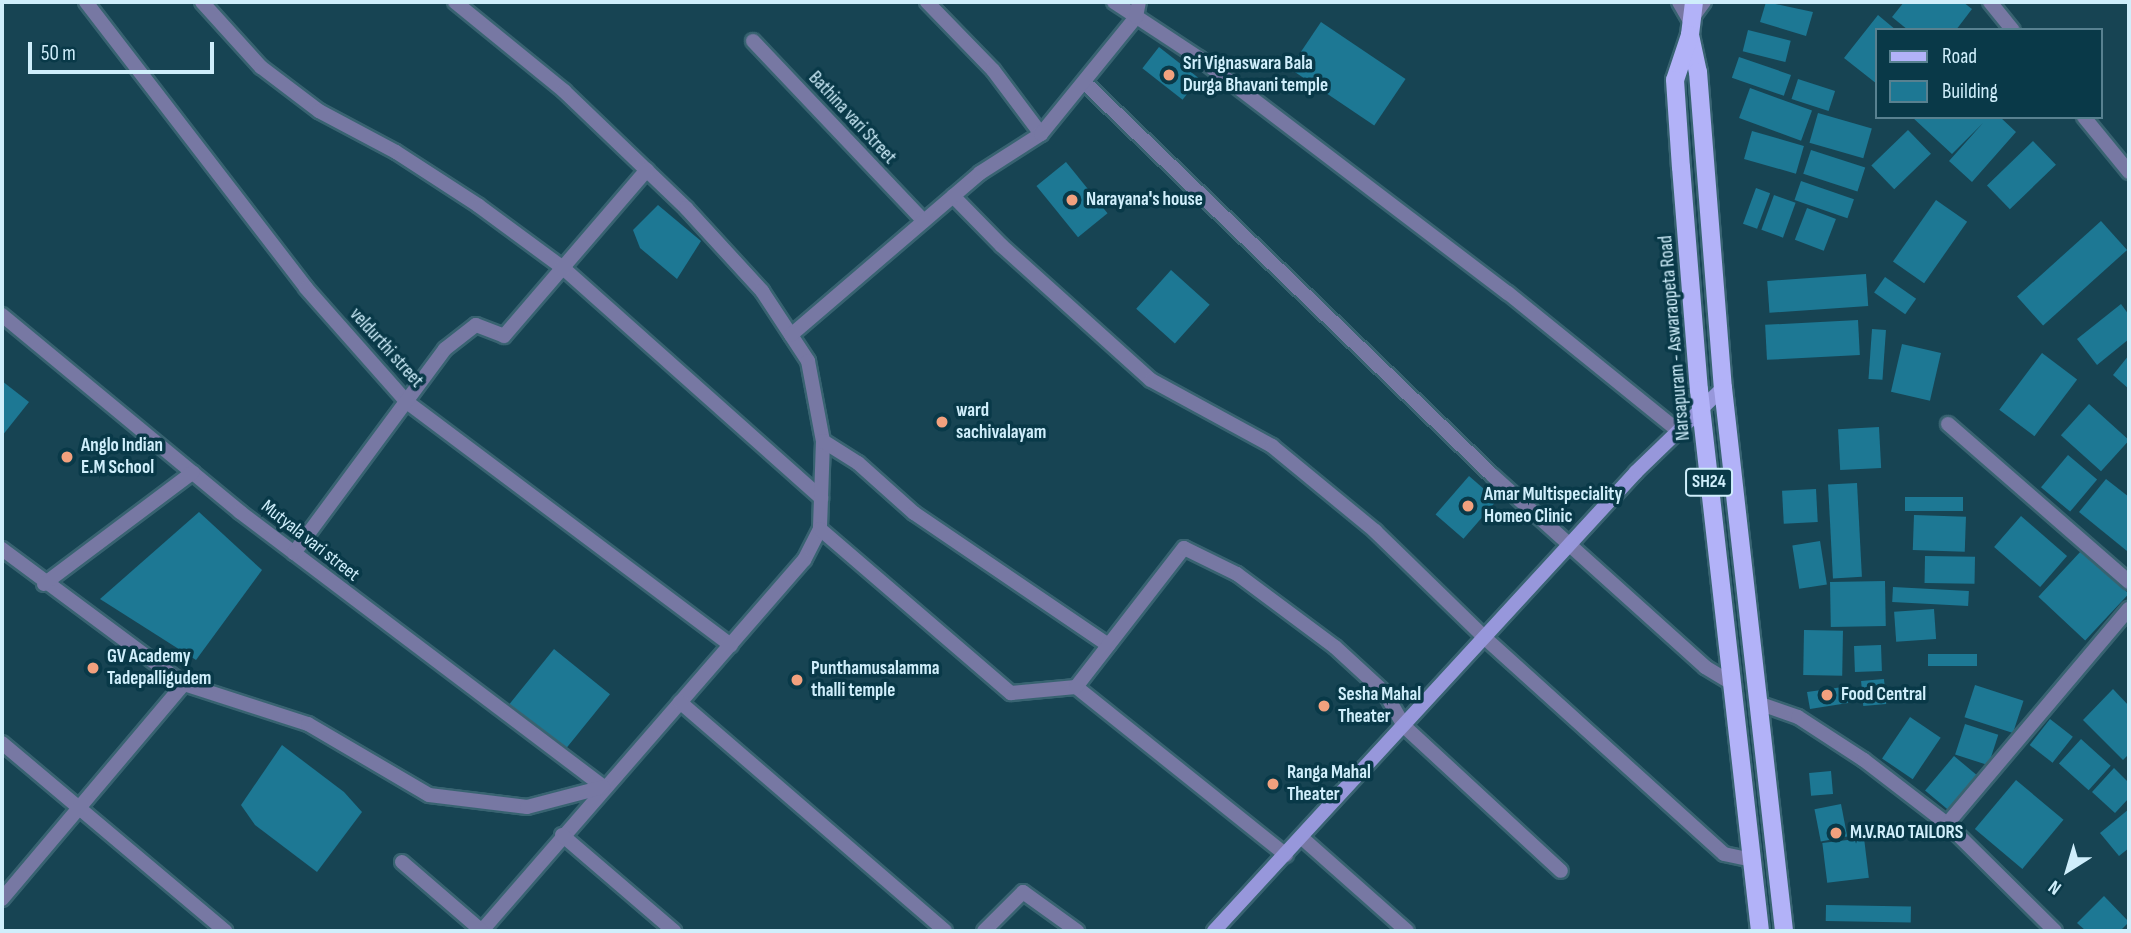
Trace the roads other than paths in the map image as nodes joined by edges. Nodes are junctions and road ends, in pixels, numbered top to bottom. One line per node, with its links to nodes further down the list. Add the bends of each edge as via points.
1 (86, 2): 26 (street, veldurthi street, via 306,288)
2 (202, 2): 22 (street, via 261,67 319,111 396,152)
3 (455, 2): 18 (street, via 564,91)
4 (927, 2): 17 (street, via 993,70)
5 (1114, 2): 11 (street)
6 (1139, 2): 11 (street)
7 (1678, 2): 12 (street)
8 (1694, 2): 12 (main road, Narsapuram - Aswaraopeta Road / SH24)
9 (1704, 2): 12 (street)
10 (1990, 2): 13 (street)
11 (1136, 17): 15 (street); 29 (street, via 1199,58 1423,228)
12 (1690, 28): 25 (main road, Narsapuram - Aswaraopeta Road / SH24, via 1698,72); 27 (main road, Narsapuram - Aswaraopeta Road / SH24, via 1675,80)
13 (2011, 28)
14 (753, 41): 21 (street, Bathina vari Street)
15 (1086, 84): 17 (street); 34 (street)
16 (2086, 119): 19 (street)
17 (1041, 134): 20 (street)
18 (647, 170): 22 (street); 24 (street, via 762,291)
19 (2129, 172)
20 (953, 196): 21 (street); 40 (street, via 1150,380 1272,446 1376,531)
21 (924, 221): 24 (street)
22 (562, 268): 26 (street, via 505,336 476,325 445,349); 32 (street)
23 (2, 314): 31 (street, Mutyala vari street)
24 (791, 335): 30 (street, via 808,361)
25 (1723, 388): 27 (main road); 47 (main road, Narsapuram - Aswaraopeta Road / SH24)
26 (407, 402): 36 (street); 41 (street, veldurthi street)
27 (1701, 408): 29 (main road); 43 (main road, Narsapuram - Aswaraopeta Road / SH24)
28 (1948, 424): 37 (street)
29 (1677, 430): 34 (main road)
30 (822, 441): 32 (street); 42 (street, via 858,464 914,513)
31 (193, 472): 36 (street, Mutyala vari street); 38 (street)
32 (821, 498): 33 (street)
33 (820, 529): 41 (street, via 804,560); 45 (street, via 1012,693)
34 (1568, 547): 40 (main road); 43 (street, via 1705,667)
35 (2, 549): 38 (street)
36 (293, 553): 50 (street, Mutyala vari street)
37 (2129, 582)
38 (44, 584): 44 (street)
39 (2129, 609): 52 (street)
40 (1485, 638): 48 (main road); 56 (street, via 1724,854)
41 (731, 645): 46 (street)
42 (1108, 645): 45 (street); 48 (street, via 1184,548 1237,574 1335,647 1385,693)
43 (1730, 682): 56 (main road, Narsapuram - Aswaraopeta Road / SH24)
44 (184, 684): 50 (street, via 308,724 429,795 527,807); 51 (street)
45 (1076, 687): 55 (street)
46 (680, 702): 50 (street); 63 (street)
47 (1758, 703): 52 (street, via 1798,717 1864,760); 69 (main road, Narsapuram - Aswaraopeta Road / SH24)
48 (1405, 727): 54 (main road); 58 (street)
49 (2, 743): 51 (street)
50 (603, 787): 53 (street)
51 (79, 809): 59 (street); 60 (street)
52 (1947, 824): 70 (street)
53 (562, 835): 61 (street); 62 (street)
54 (1302, 838): 55 (main road); 67 (street)
55 (1286, 855): 66 (main road)
56 (1753, 860): 68 (main road, Narsapuram - Aswaraopeta Road / SH24)
57 (402, 862): 61 (street)
58 (1561, 871)
59 (2, 899)
60 (225, 931)
61 (482, 931)
62 (674, 931)
63 (945, 931)
64 (984, 931): 65 (street, via 1023,892)
65 (1077, 931)
66 (1214, 931)
67 (1407, 931)
68 (1760, 931)
69 (1784, 931)
70 (2055, 931)

